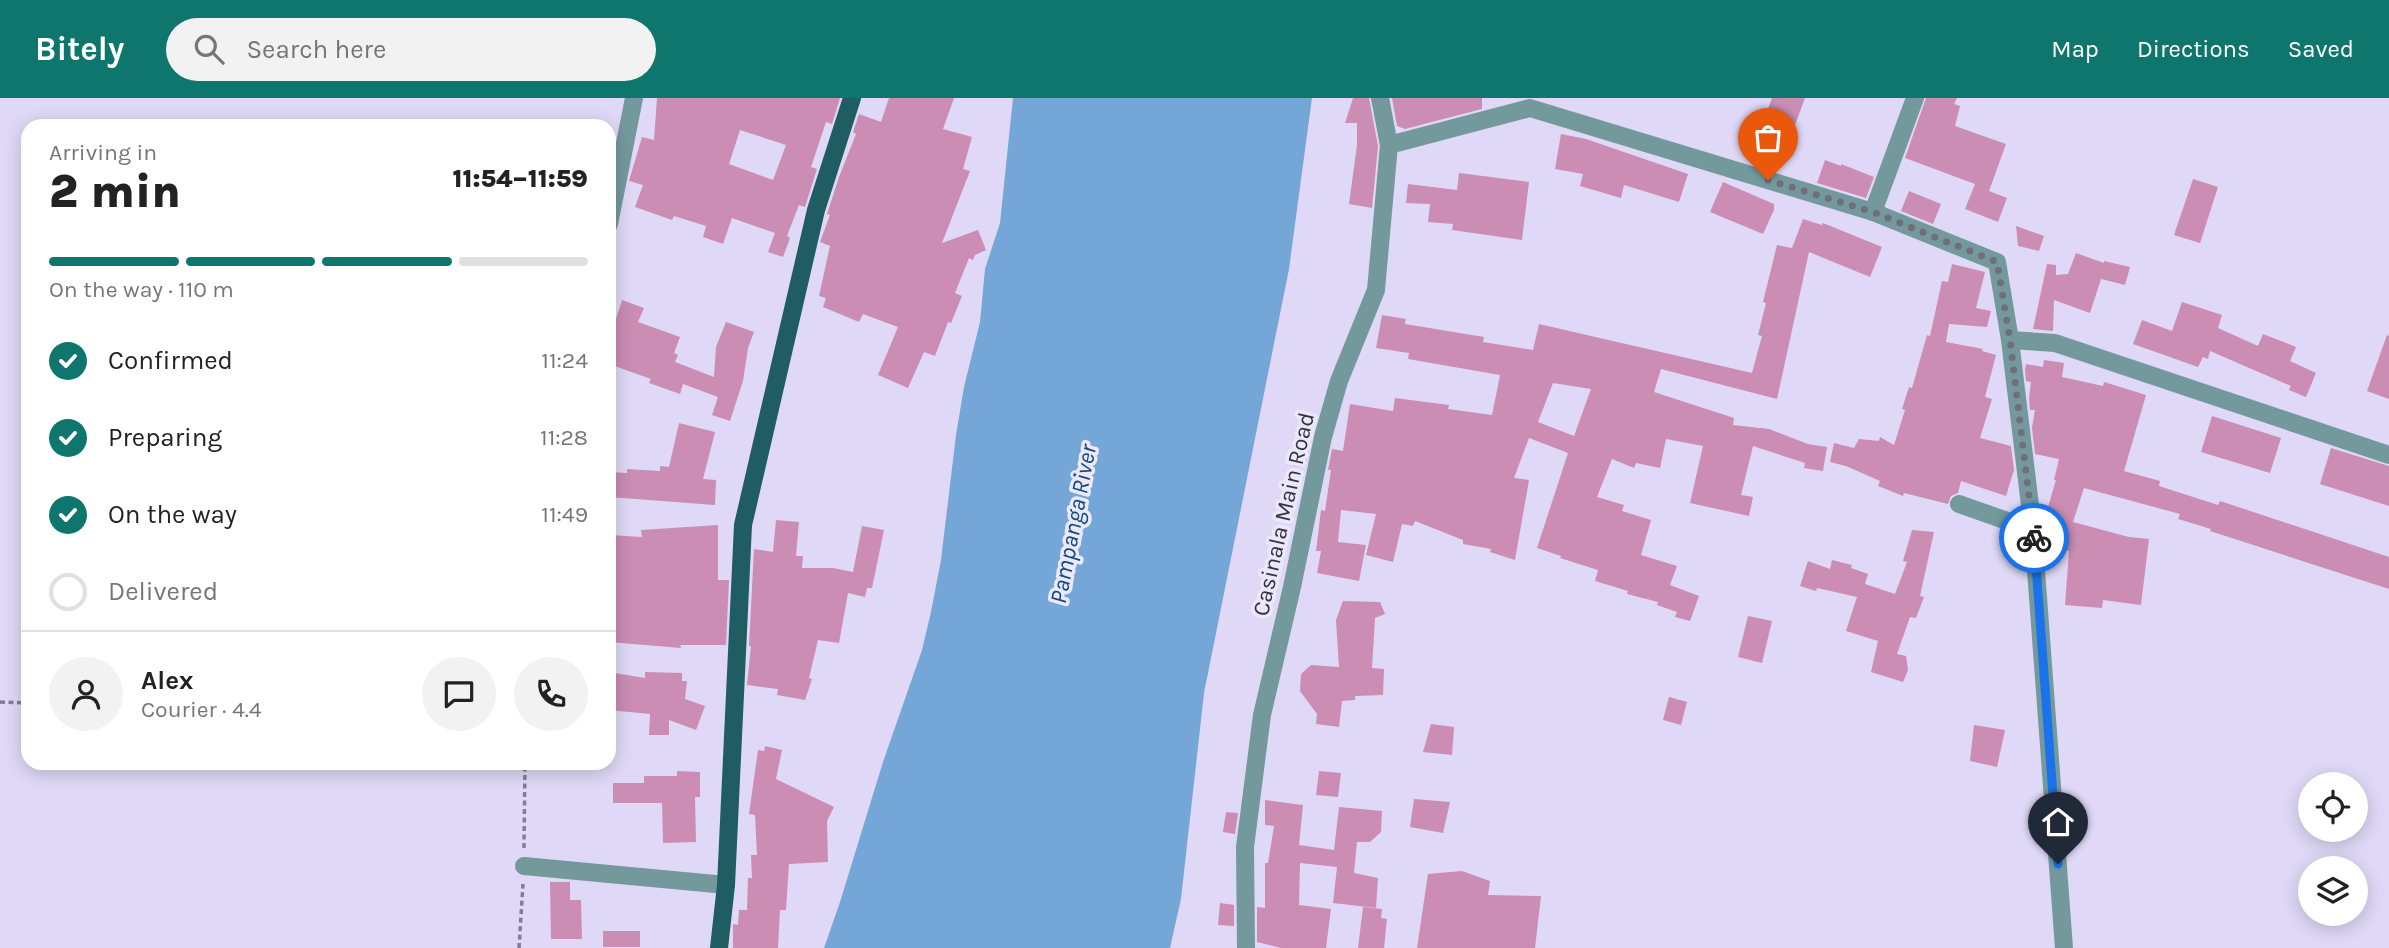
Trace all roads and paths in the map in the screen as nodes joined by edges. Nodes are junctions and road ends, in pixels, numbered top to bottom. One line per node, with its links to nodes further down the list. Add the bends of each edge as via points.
1 (634, 98): 7 (street)
2 (852, 98): 16 (main road, via 816,210 743,525)
3 (1380, 98): 6 (street, Casinala Main Road)
4 (1915, 98): 8 (street)
5 (1531, 103): 6 (street); 8 (street)
6 (1390, 145): 18 (street, Casinala Main Road, via 1376,290 1326,426 1262,715 1245,847)
7 (616, 189)
8 (1873, 212): 9 (street, via 1997,262)
9 (2010, 340): 10 (street, via 2055,343); 12 (street)
10 (2389, 455)
11 (1959, 504): 12 (street)
12 (2033, 530): 19 (street)
13 (0, 702): 14 (path)
14 (21, 703)
15 (524, 866): 16 (street)
16 (726, 885): 17 (main road)
17 (719, 948)
18 (1247, 948)
19 (2064, 948)

